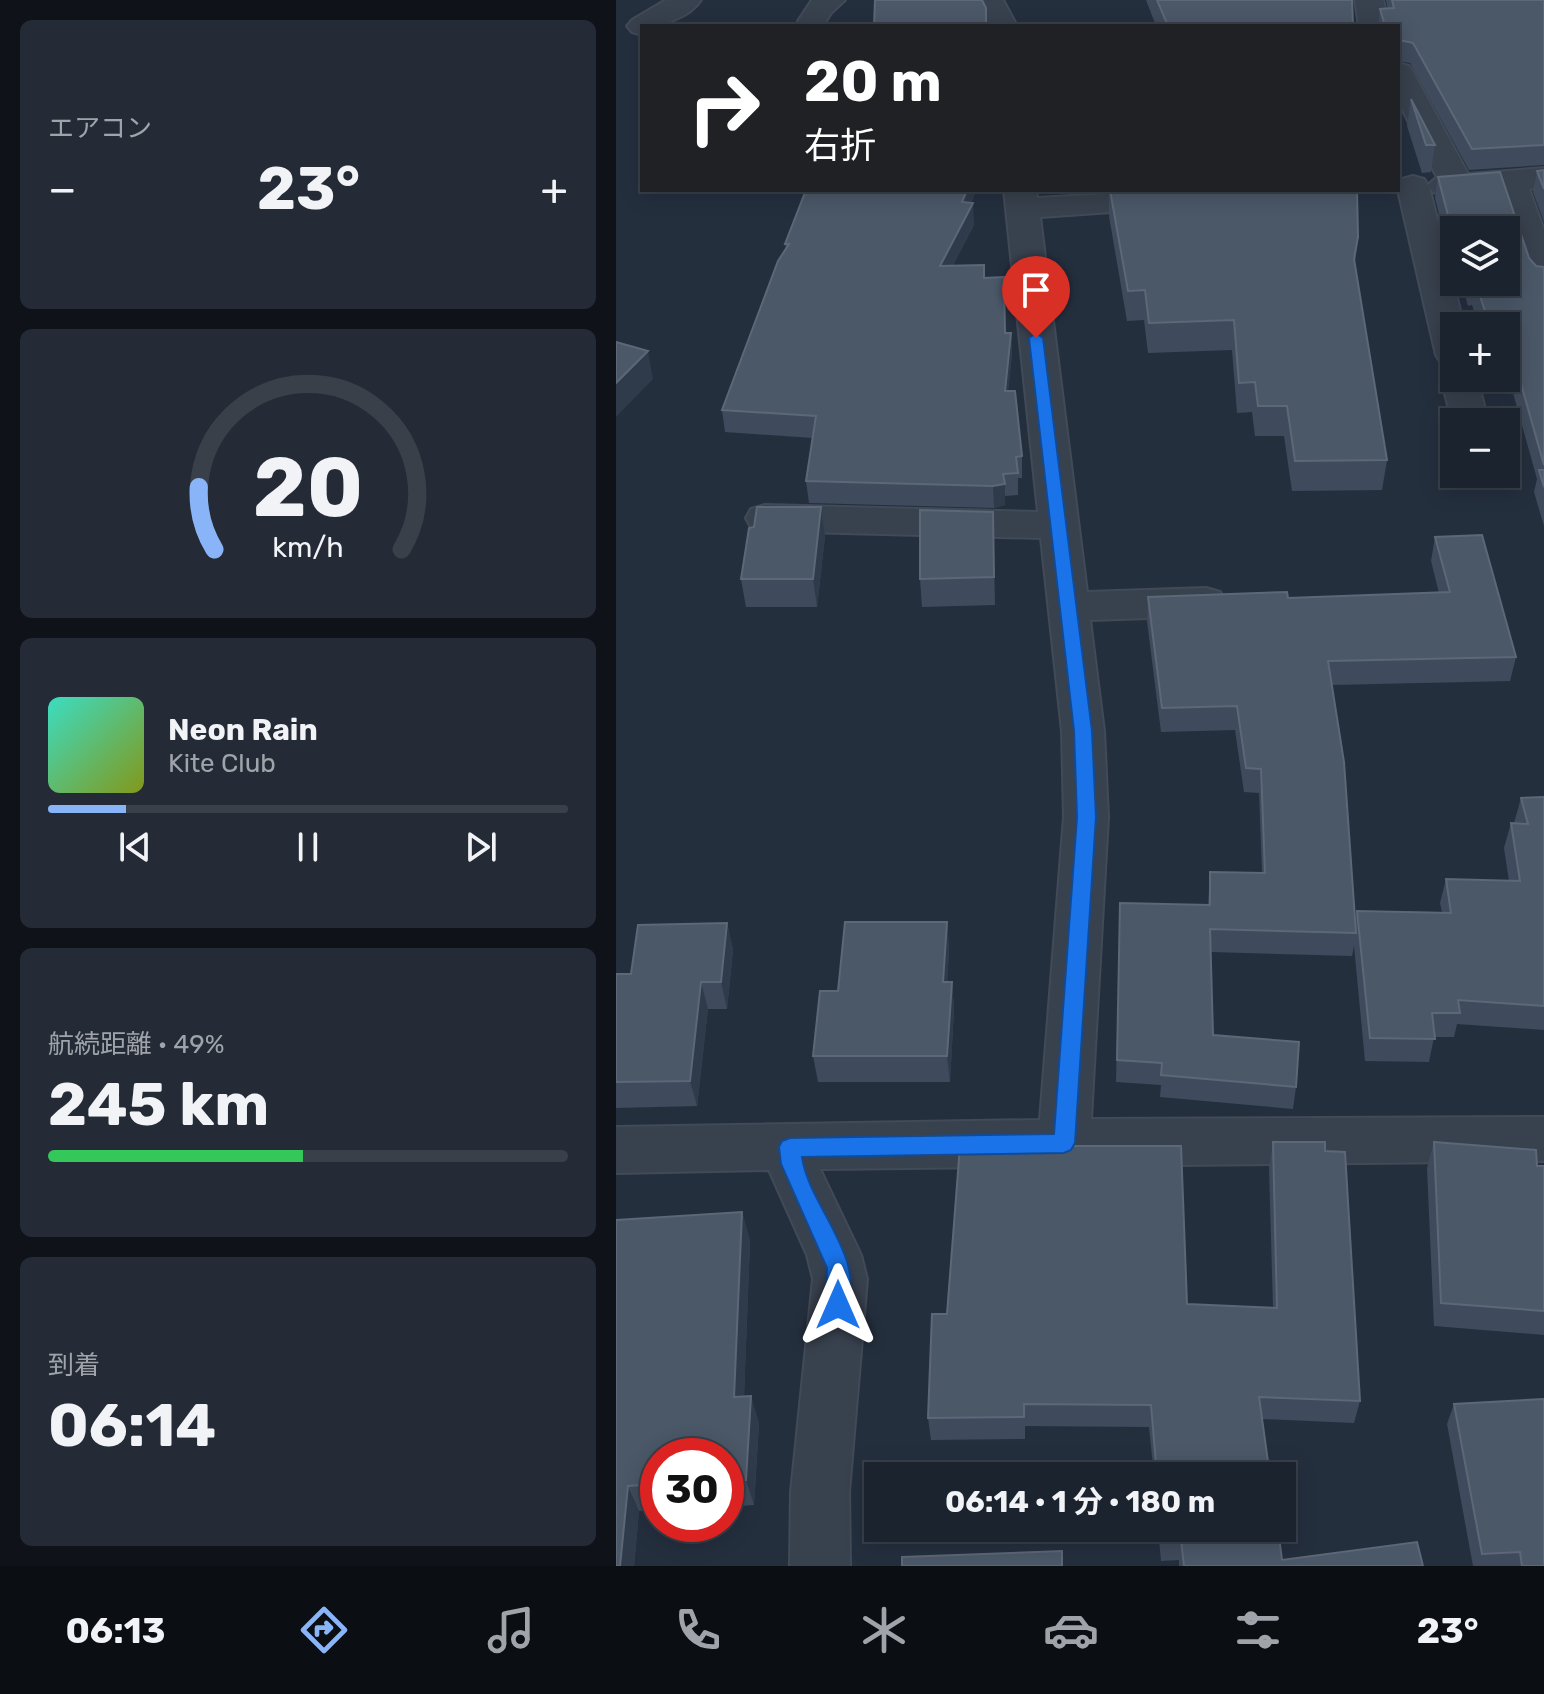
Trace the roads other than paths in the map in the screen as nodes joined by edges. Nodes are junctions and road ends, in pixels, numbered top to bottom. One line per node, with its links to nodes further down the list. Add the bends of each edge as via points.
1 (687, 0): 4 (street)
2 (989, 0): 5 (street)
3 (1369, 0): 6 (street)
4 (645, 24)
5 (1001, 24)
6 (1374, 24)
7 (640, 27): 8 (street)
8 (616, 39)
9 (1400, 76): 12 (street)
10 (1544, 178): 11 (street)
11 (1510, 180): 12 (street); 16 (street)
12 (1457, 184): 13 (street)
13 (1405, 186): 17 (street)
14 (1203, 195): 15 (street)
15 (1020, 199): 19 (street)
16 (1544, 277)
17 (1442, 312)
18 (763, 518): 19 (street)
19 (1059, 525): 21 (street)
20 (1237, 601): 21 (street)
21 (1069, 607): 23 (street, via 1086,817)
22 (1544, 1139): 23 (street)
23 (1064, 1143): 24 (street)
24 (790, 1147): 25 (street); 26 (street, via 792,1164 840,1279 820,1492)
25 (616, 1150)
26 (820, 1566)

